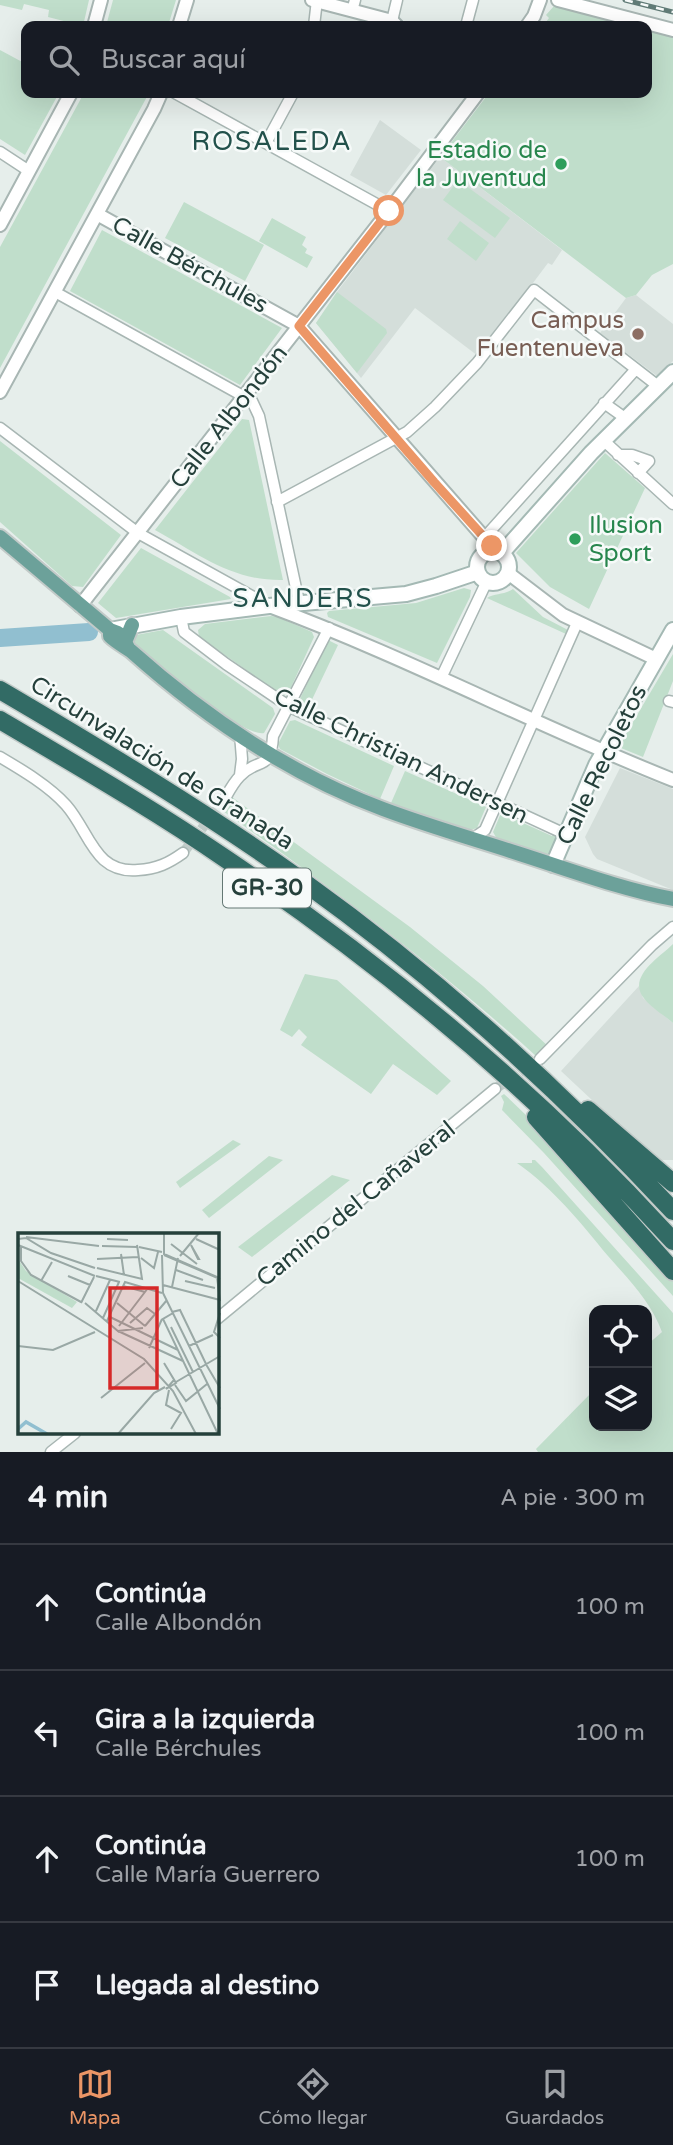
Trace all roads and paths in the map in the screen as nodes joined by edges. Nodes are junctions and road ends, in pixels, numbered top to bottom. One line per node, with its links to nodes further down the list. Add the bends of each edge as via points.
1 (101, 0): 9 (street)
2 (187, 0): 10 (street)
3 (315, 0): 8 (street); 11 (street)
4 (397, 0): 13 (street)
5 (473, 0): 14 (street)
6 (540, 0): 15 (street)
7 (558, 0): 16 (street)
8 (354, 5): 12 (street)
9 (95, 21)
10 (181, 21)
11 (314, 21)
12 (388, 21)
13 (394, 21)
14 (467, 21)
15 (530, 21)
16 (638, 21)
17 (652, 25): 18 (street)
18 (673, 30)
19 (68, 98): 26 (street)
20 (158, 98): 28 (street)
21 (184, 98): 24 (street)
22 (290, 98): 24 (street)
23 (474, 98): 27 (street, Calle Albondón)
24 (266, 143): 27 (street)
25 (0, 152): 26 (street)
26 (29, 171): 29 (street)
27 (389, 211): 31 (street, Calle Albondón)
28 (97, 214): 30 (street); 31 (street, Calle Bérchules)
29 (0, 225)
30 (55, 292): 35 (street); 36 (street)
31 (299, 326): 36 (street, Calle Albondón); 40 (street, Calle Bérchules)
32 (636, 369): 34 (street); 37 (street); 40 (street, via 534,290 458,384)
33 (673, 372): 34 (main road)
34 (659, 386): 38 (main road)
35 (0, 392)
36 (245, 396): 44 (street, via 259,416); 46 (street, Calle Albondón)
37 (604, 402): 38 (street); 48 (street)
38 (625, 418): 41 (main road)
39 (0, 428): 46 (street)
40 (396, 438): 44 (street); 48 (street, Calle Bérchules)
41 (603, 440): 42 (street); 49 (main road)
42 (618, 455): 43 (street); 43 (street, via 649,461)
43 (638, 473): 45 (street)
44 (277, 502): 55 (street)
45 (673, 505)
46 (138, 533): 53 (street, Calle Albondón); 54 (street)
47 (0, 537): 53 (main road)
48 (484, 538): 49 (street)
49 (494, 553): 50 (main road, via 509,564); 51 (main road, via 478,562)
50 (508, 573): 51 (main road, via 499,582); 57 (street)
51 (483, 577): 52 (main road, via 406,594); 64 (street)
52 (315, 601): 55 (main road); 59 (street, via 317,615)
53 (80, 606): 60 (main road)
54 (269, 606): 55 (main road); 56 (main road)
55 (299, 610): 59 (street)
56 (181, 617): 58 (main road); 66 (street, Calle Christian Andersen, via 184,632)
57 (577, 623): 63 (street); 68 (street)
58 (132, 625): 60 (main road); 62 (main road)
59 (329, 628): 64 (street); 66 (street)
60 (110, 630): 62 (main road, via 110,636)
61 (673, 630): 63 (main road, Calle Recoletos)
62 (127, 645): 69 (main road, via 163,680)
63 (656, 659): 72 (main road, Calle Recoletos)
64 (441, 678): 68 (street)
65 (0, 690): 88 (highway, Circunvalación de Granada / GR-30, via 307,884 439,987)
66 (290, 707): 70 (street); 78 (street, Calle Christian Andersen)
67 (0, 720): 86 (highway, Circunvalación de Granada / GR-30, via 228,860 354,952)
68 (533, 720): 72 (street); 78 (street)
69 (240, 733): 71 (main road); 75 (street)
70 (273, 736): 71 (street); 73 (street)
71 (254, 743): 73 (main road)
72 (603, 752): 76 (street); 79 (main road, Calle Recoletos)
73 (272, 755): 75 (street); 80 (main road, via 382,809 472,839)
74 (0, 757): 81 (street, via 66,805 107,864 119,870 148,869)
75 (240, 775): 77 (street)
76 (673, 780)
77 (223, 800)
78 (496, 802): 79 (street, Calle Christian Andersen); 80 (street)
79 (565, 834): 82 (main road, Calle Recoletos)
80 (486, 837): 82 (main road)
81 (183, 853)
82 (553, 865): 83 (main road)
83 (670, 901)
84 (673, 927): 85 (street)
85 (540, 1059)
86 (516, 1084): 91 (highway, Circunvalación de Granada / GR-30, via 621,1183); 92 (highway, via 530,1111)
87 (495, 1089): 93 (street, Camino del Cañaveral)
88 (556, 1094): 89 (highway, via 587,1109); 90 (highway, Circunvalación de Granada / GR-30)
89 (673, 1184)
90 (673, 1211)
91 (673, 1241)
92 (673, 1271)
93 (219, 1317)
94 (74, 1434): 95 (street)
95 (51, 1452)

